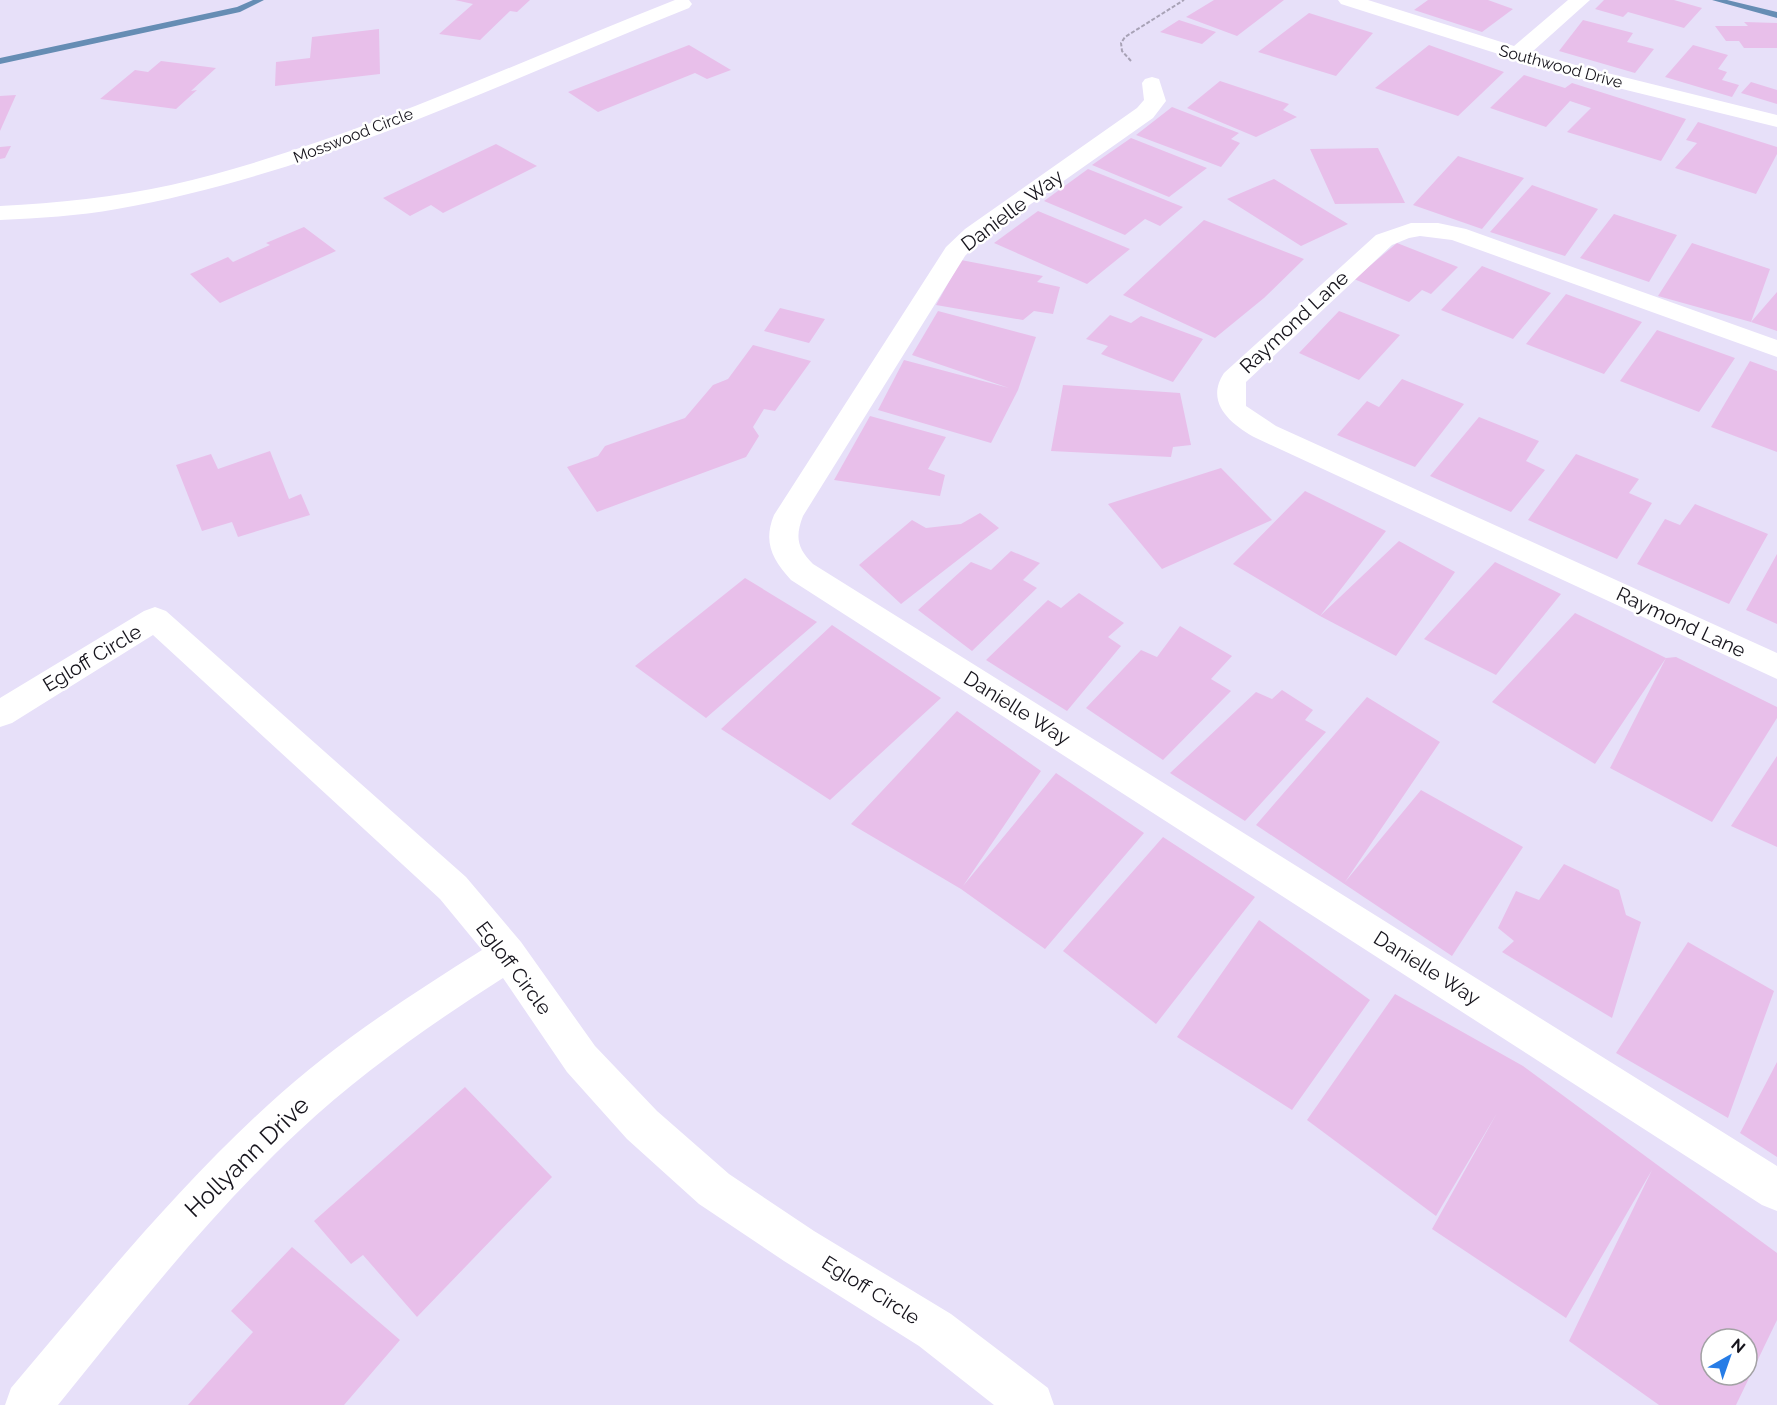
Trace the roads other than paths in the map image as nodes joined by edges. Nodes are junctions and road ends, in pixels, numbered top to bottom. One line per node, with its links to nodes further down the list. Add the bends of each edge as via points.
1 (672, 0): 7 (street, Mosswood Circle, via 682,3 292,159 145,199 76,210)
2 (1348, 0): 4 (street, Southwood Drive)
3 (1580, 0): 4 (street)
4 (1515, 55): 6 (street, Southwood Drive)
5 (1152, 84): 12 (street, Danielle Way, via 1155,101 1145,113 973,234 955,252 789,515 782,530 788,557 813,579)
6 (1777, 121)
7 (0, 213)
8 (1777, 349): 9 (street, Raymond Lane, via 1458,234 1415,228 1384,240 1233,379 1228,393 1245,421 1266,432)
9 (1777, 667)
10 (0, 714): 11 (street, Egloff Circle, via 155,620 453,888)
11 (508, 954): 13 (street, Hollyann Drive, via 424,1007 349,1063 256,1144 173,1230); 14 (street, Egloff Circle, via 581,1059 642,1125 714,1189 935,1330)
12 (1777, 1190)
13 (28, 1405)
14 (1031, 1405)

